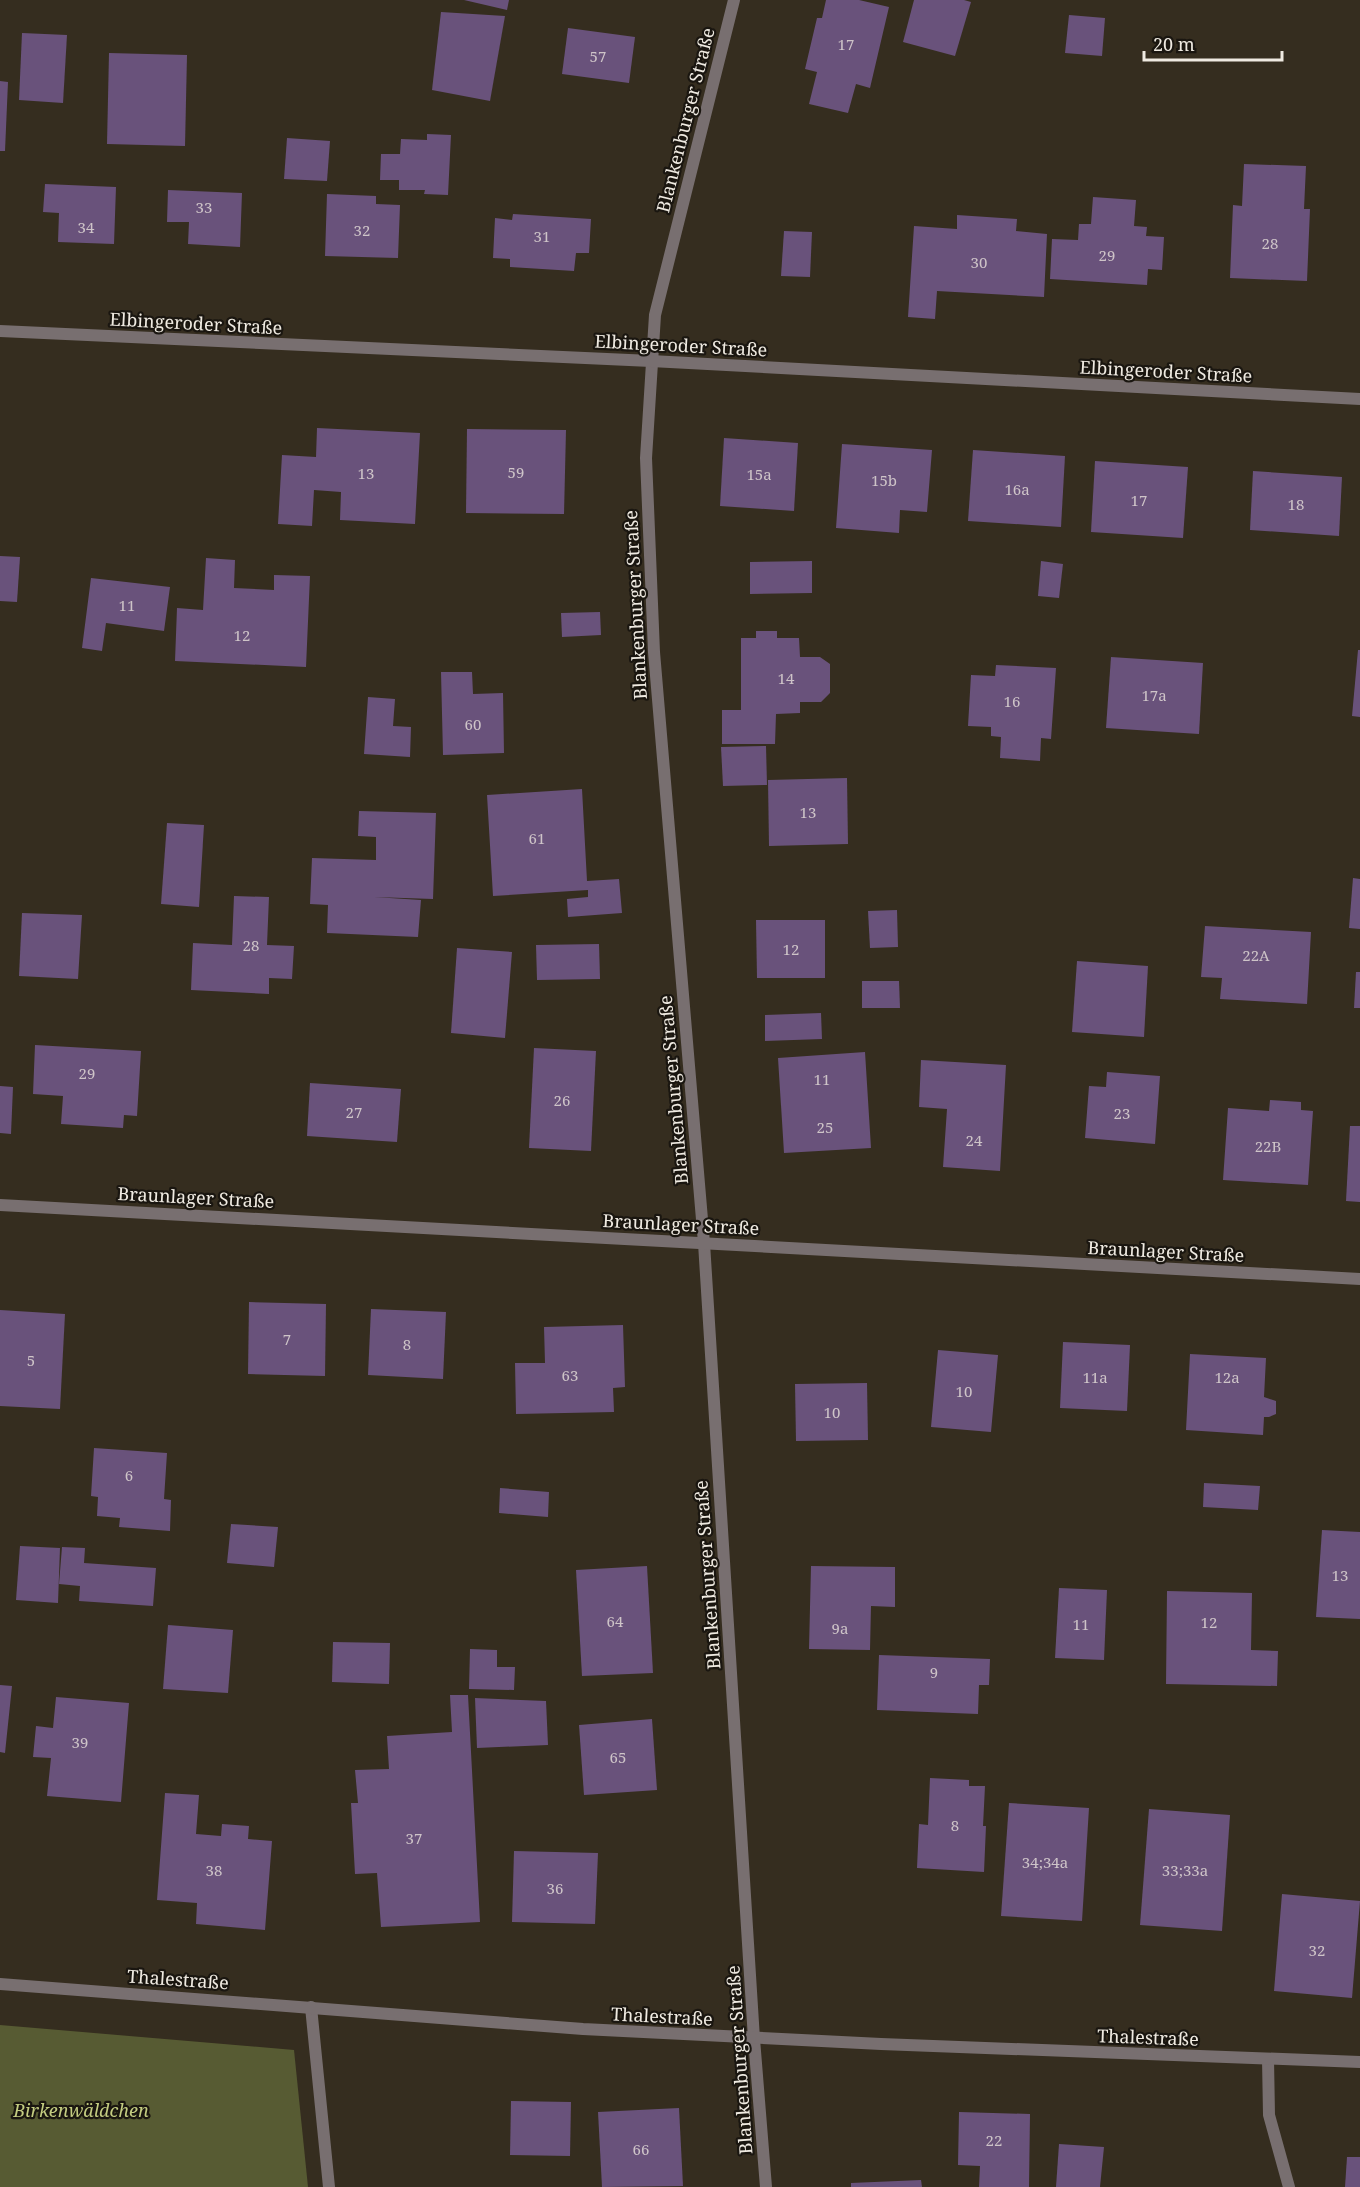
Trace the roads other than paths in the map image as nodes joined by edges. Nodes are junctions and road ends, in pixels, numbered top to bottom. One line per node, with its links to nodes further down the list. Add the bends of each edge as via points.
1 (734, 0): 3 (street, Blankenburger Straße, via 655,315)
2 (0, 331): 3 (street, Elbingeroder Straße)
3 (651, 362): 4 (street, Elbingeroder Straße); 6 (street, Blankenburger Straße, via 646,458 654,652)
4 (1360, 399)
5 (0, 1204): 6 (street, Braunlager Straße)
6 (705, 1244): 7 (street, Braunlager Straße); 10 (street, Blankenburger Straße)
7 (1360, 1280)
8 (0, 1984): 9 (street, Thalestraße)
9 (311, 2007): 10 (street, Thalestraße, via 583,2030); 13 (street)
10 (754, 2039): 11 (street, Thalestraße); 14 (street, Blankenburger Straße)
11 (1268, 2060): 12 (street, Thalestraße); 15 (street, via 1269,2115)
12 (1360, 2062)
13 (329, 2187)
14 (766, 2187)
15 (1288, 2187)

